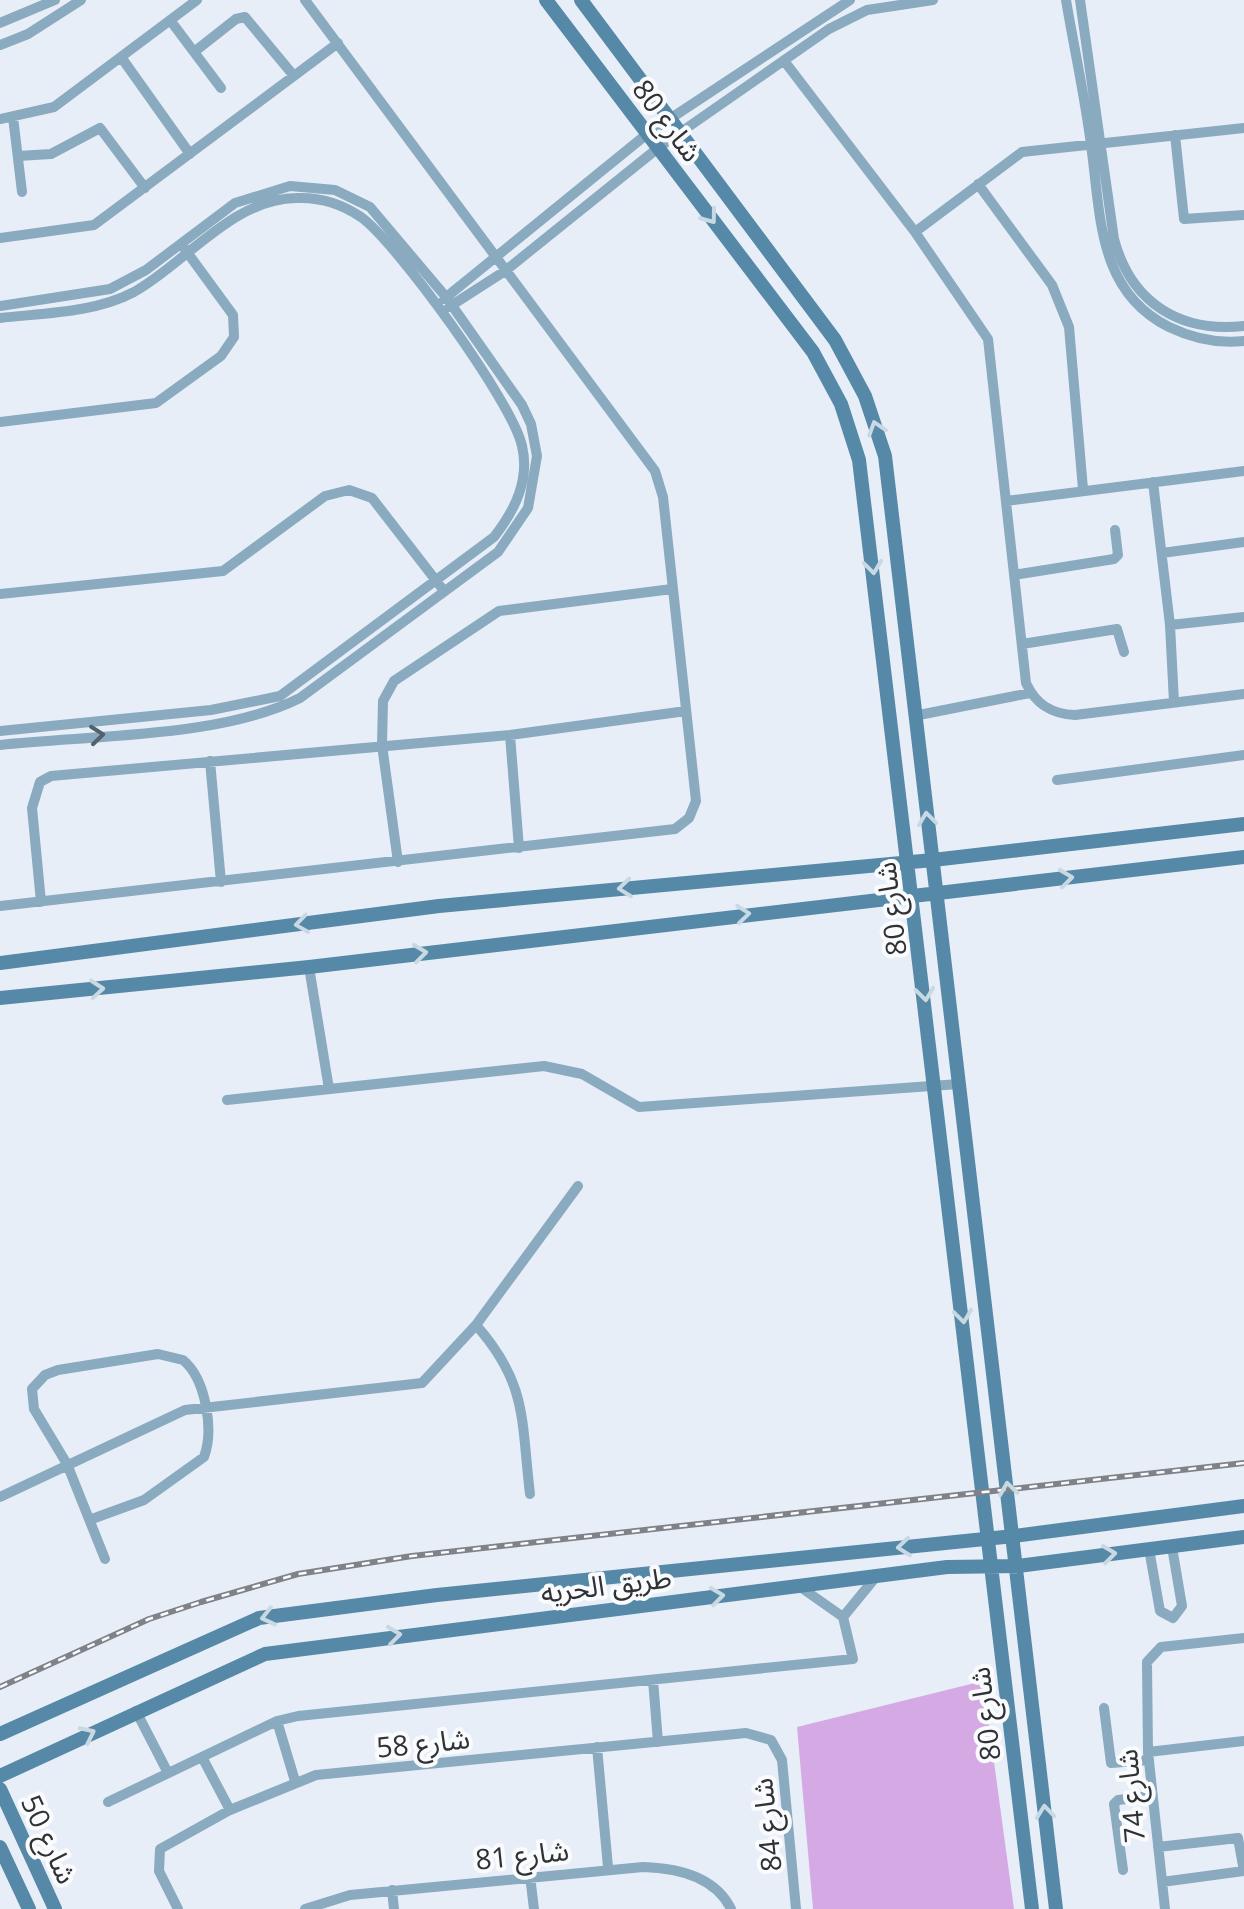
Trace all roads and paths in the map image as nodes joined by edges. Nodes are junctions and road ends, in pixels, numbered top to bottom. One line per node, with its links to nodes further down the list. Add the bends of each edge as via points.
1 (55, 0): 12 (street)
2 (82, 0): 14 (street)
3 (198, 0): 11 (street)
4 (305, 0): 13 (street)
5 (546, 0): 25 (street, شارع 80)
6 (580, 0): 21 (street, شارع 80)
7 (850, 0): 21 (street)
8 (933, 0): 17 (street, via 888,4 849,17)
9 (1066, 0): 27 (street)
10 (1080, 0): 27 (street)
11 (170, 20): 15 (street); 16 (street)
12 (0, 23)
13 (338, 43): 18 (street); 38 (street)
14 (0, 45)
15 (194, 52): 18 (street, via 245,17); 19 (street)
16 (121, 57): 20 (street, via 54,107); 29 (street)
17 (785, 62): 24 (street); 35 (street)
18 (294, 76): 29 (street)
19 (221, 88)
20 (14, 117): 22 (street); 30 (street)
21 (671, 118): 24 (street, شارع 80); 25 (street)
22 (0, 119)
23 (1244, 128): 26 (street)
24 (680, 132): 28 (street); 51 (street, شارع 80, one-way to 24, via 876,426 851,367)
25 (647, 134): 28 (street, شارع 80); 38 (street)
26 (1175, 135): 27 (street); 34 (street, via 1184,219)
27 (1097, 142): 31 (street, via 1022,152); 44 (street, via 1114,239 1130,279 1182,322); 45 (street, via 1102,237 1121,287 1147,313 1184,334)
28 (658, 148): 39 (street); 52 (street, شارع 80, one-way to 52, via 828,378 852,432)
29 (190, 154): 32 (street)
30 (18, 156): 32 (street, via 51,154 98,128); 33 (street)
31 (978, 184): 35 (street); 49 (street, via 1063,309)
32 (145, 188): 36 (street, via 86,228)
33 (22, 192)
34 (1244, 214)
35 (914, 232): 50 (street, via 988,339)
36 (0, 238)
37 (184, 248): 40 (street, via 252,194 290,186 336,190 382,217); 41 (street, via 110,289); 42 (street, via 268,202 328,201 372,226); 43 (street, via 150,282 112,301); 46 (street, via 233,315 234,337 222,356 156,403)
38 (497, 258): 39 (street); 40 (street)
39 (505, 271): 40 (street); 58 (street, via 655,471)
40 (449, 301): 42 (street); 57 (street, via 522,404 537,456 518,528 498,552)
41 (0, 306)
42 (438, 310): 57 (street, via 508,407 524,464 520,493 504,524)
43 (0, 318)
44 (1244, 326)
45 (1244, 341)
46 (0, 422)
47 (1244, 470): 48 (street)
48 (1153, 482): 49 (street); 55 (street)
49 (1083, 489): 50 (street)
50 (1006, 501): 56 (street)
51 (893, 509): 52 (street); 68 (street, شارع 80)
52 (867, 511): 79 (street, شارع 80, one-way to 79)
53 (1115, 530): 56 (street, via 1114,559)
54 (1244, 542): 55 (street)
55 (1162, 553): 61 (street)
56 (1014, 575): 62 (street)
57 (442, 588): 59 (street, via 372,498 349,490 324,496 222,571); 69 (street, via 264,702); 72 (street, one-way to 57, via 217,724 267,712 300,698)
58 (672, 589): 67 (street); 71 (street, via 511,606 487,616 394,681 383,702)
59 (0, 594)
60 (1244, 616): 61 (street)
61 (1170, 625): 66 (street)
62 (1022, 644): 63 (street, via 1117,628); 64 (street)
63 (1124, 652)
64 (1030, 693): 66 (street, via 1062,714); 68 (street)
65 (1244, 694): 66 (street)
66 (1174, 702)
67 (686, 711): 70 (street); 77 (street, via 696,801 683,825)
68 (914, 716): 80 (street, شارع 80, one-way to 68)
69 (0, 731)
70 (510, 734): 71 (street); 77 (street)
71 (382, 745): 74 (street); 81 (street)
72 (0, 746)
73 (1244, 756): 75 (street)
74 (210, 761): 82 (street); 85 (street, via 80,771 40,782 32,808)
75 (1057, 780)
76 (1244, 824): 80 (street)
77 (520, 848): 81 (street)
78 (1244, 857): 83 (street, one-way to 78)
79 (909, 860): 80 (street); 84 (street, شارع 80); 87 (street, one-way to 87, via 439,906)
80 (932, 860): 83 (street, شارع 80)
81 (398, 862): 82 (street)
82 (221, 882): 85 (street)
83 (936, 893): 84 (street); 90 (street, شارع 80)
84 (914, 896): 88 (street, one-way to 84); 91 (street, شارع 80, one-way to 91)
85 (41, 902): 86 (street)
86 (0, 906)
87 (0, 963)
88 (309, 967): 89 (street, one-way to 88); 92 (street)
89 (0, 998)
90 (959, 1084): 91 (street); 94 (street, شارع 80)
91 (935, 1085): 92 (street, via 639,1107 582,1074 544,1066); 95 (street, شارع 80)
92 (329, 1089): 93 (street)
93 (227, 1100)
94 (969, 1162): 95 (street); 104 (street, شارع 80, one-way to 94)
95 (945, 1164): 106 (street, شارع 80, one-way to 106)
96 (578, 1186): 97 (street)
97 (476, 1325): 98 (street, via 422,1382); 100 (street, via 517,1384)
98 (205, 1406): 99 (street); 99 (street, via 191,1367 173,1355 45,1375 31,1398); 103 (street, via 208,1448 197,1465 144,1500)
99 (67, 1464): 101 (street); 103 (street)
100 (530, 1494)
101 (0, 1498)
102 (1244, 1506): 104 (street, طريق الحريه)
103 (92, 1519): 109 (street)
104 (1014, 1536): 106 (street, طريق الحريه); 111 (street, شارع 80)
105 (1244, 1536): 107 (street, طريق الحريه)
106 (990, 1538): 112 (street, شارع 80); 122 (street, طريق الحريه, one-way to 122, via 260,1618)
107 (1172, 1546): 108 (street, طريق الحريه); 110 (street)
108 (1149, 1549): 111 (street, طريق الحريه, one-way to 108); 113 (street)
109 (105, 1559)
110 (1176, 1564): 113 (street); 113 (street, via 1182,1606 1173,1618 1160,1611)
111 (1018, 1566): 112 (street, طريق الحريه); 153 (street, شارع 80, one-way to 111)
112 (993, 1568): 114 (street, طريق الحريه); 152 (street, شارع 80)
113 (1152, 1568)
114 (875, 1578): 115 (street, طريق الحريه); 116 (street)
115 (798, 1586): 116 (street); 120 (street, طريق الحريه, one-way to 115, via 265,1654)
116 (843, 1618): 118 (street, via 853,1659)
117 (1244, 1638): 127 (street, شارع 74, via 1161,1648 1147,1662)
118 (653, 1680): 121 (street); 125 (street)
119 (1104, 1708): 127 (street, via 1110,1763)
120 (136, 1711): 129 (street); 130 (street, طريق الحريه, one-way to 120)
121 (277, 1721): 128 (street); 131 (street)
122 (0, 1734)
123 (771, 1740): 125 (street, شارع 58, via 746,1733); 151 (street, شارع 84, via 782,1760)
124 (1244, 1741): 127 (street)
125 (658, 1742): 126 (street, شارع 58)
126 (597, 1747): 131 (street, شارع 58); 138 (street)
127 (1149, 1756): 133 (street, شارع 74)
128 (202, 1757): 129 (street); 135 (street)
129 (168, 1773): 134 (street)
130 (0, 1776)
131 (295, 1781): 135 (street, شارع 58)
132 (0, 1789): 145 (street, شارع 50)
133 (1152, 1796): 137 (street, شارع 74); 139 (street, via 1114,1804)
134 (108, 1802)
135 (230, 1810): 146 (street, شارع 58, via 160,1849 159,1871)
136 (0, 1847): 144 (street, شارع 50)
137 (1158, 1847): 140 (street, via 1239,1838); 142 (street, شارع 74)
138 (608, 1867): 141 (street, شارع 81); 150 (street, شارع 81, via 684,1872 715,1887)
139 (1123, 1870)
140 (1244, 1872): 142 (street)
141 (530, 1876): 143 (street, شارع 81); 149 (street)
142 (1162, 1882): 154 (street, شارع 74)
143 (392, 1890): 147 (street, شارع 81); 148 (street)
144 (29, 1909)
145 (56, 1909)
146 (178, 1909)
147 (304, 1909)
148 (394, 1909)
149 (534, 1909)
150 (731, 1909)
151 (796, 1909)
152 (1032, 1909)
153 (1056, 1909)
154 (1164, 1909)

